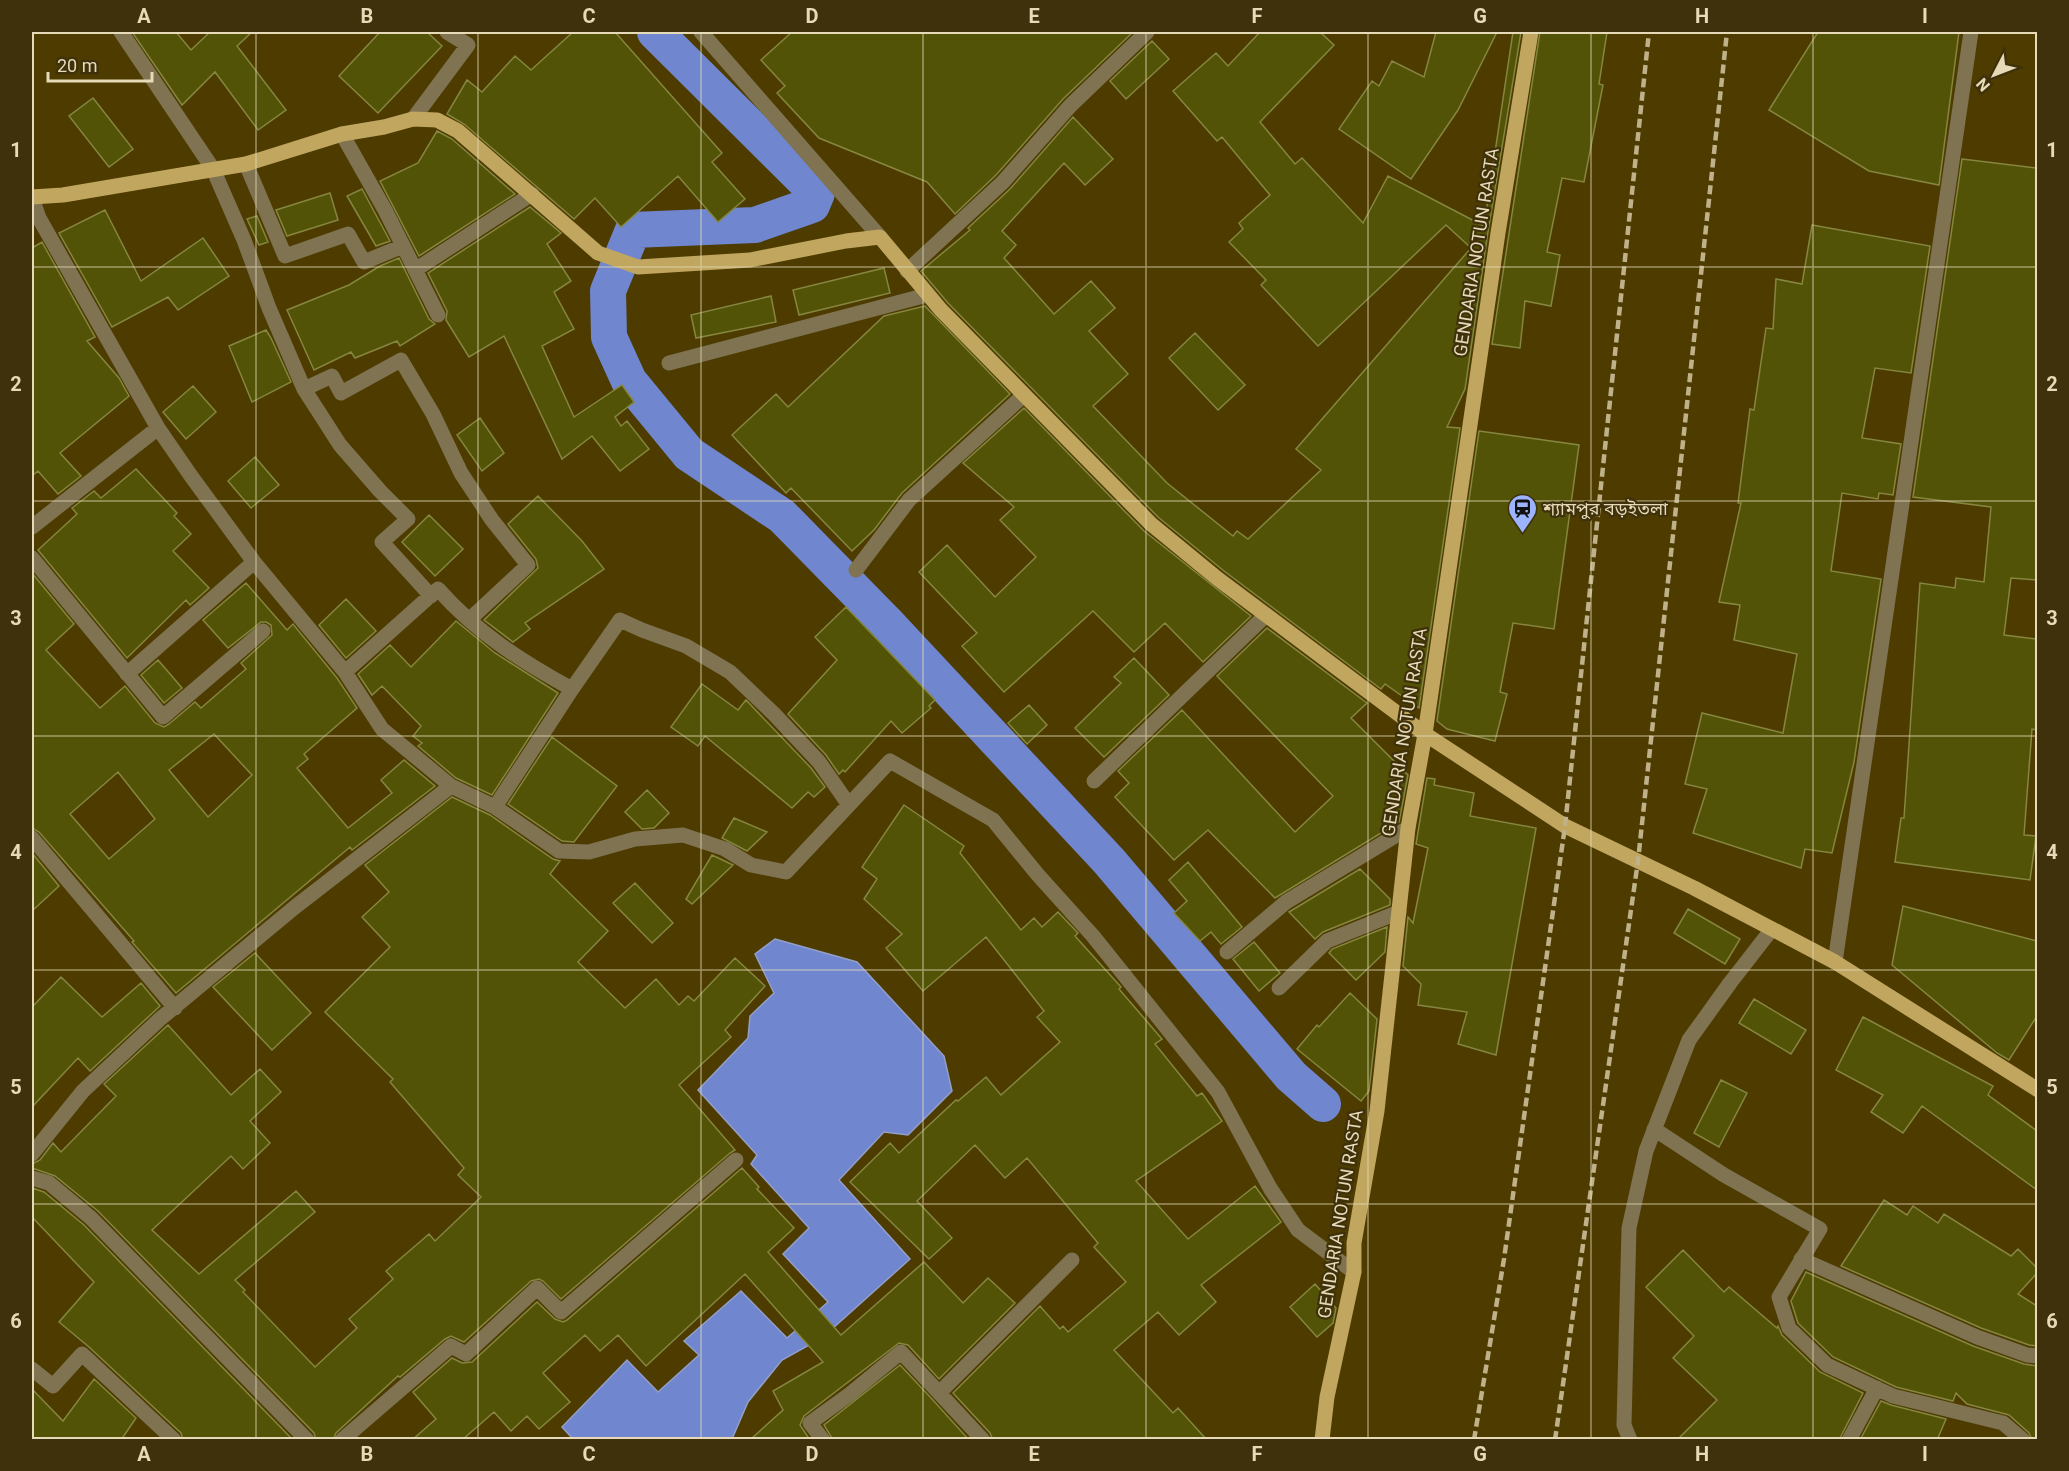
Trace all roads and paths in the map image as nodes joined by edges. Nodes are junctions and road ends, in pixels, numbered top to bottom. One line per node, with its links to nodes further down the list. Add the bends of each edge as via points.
1 (121, 32): 10 (street)
2 (447, 32): 7 (street, via 468,45)
3 (701, 32): 13 (street)
4 (1147, 32): 16 (street, via 1070,106 1003,182)
5 (1531, 32): 34 (main road, GENDARIA NOTUN RASTA)
6 (1971, 32): 44 (street)
7 (413, 119): 8 (main road); 11 (main road, via 437,120 458,131)
8 (342, 134): 9 (main road); 14 (street)
9 (246, 164): 10 (main road); 14 (street, via 285,256 348,234 364,262)
10 (213, 169): 12 (main road); 20 (street)
11 (531, 194): 13 (main road, via 598,254 638,267 750,260); 15 (street)
12 (32, 198): 22 (street, via 39,218)
13 (880, 237): 16 (main road)
14 (403, 246): 15 (street)
15 (415, 270): 18 (street)
16 (907, 271): 17 (main road)
17 (927, 295): 19 (street); 21 (main road)
18 (438, 315)
19 (669, 363)
20 (304, 389): 27 (street, via 340,445 408,519 382,542); 29 (street, via 332,376 341,393 401,360 461,473 528,565)
21 (1024, 395): 26 (street, via 909,500); 28 (main road, via 1151,524)
22 (158, 428): 23 (street); 25 (street)
23 (32, 527)
24 (32, 558): 32 (street)
25 (254, 562): 31 (street); 32 (street)
26 (856, 570)
27 (431, 596): 29 (street, via 438,589); 31 (street)
28 (1266, 615): 34 (main road); 35 (street)
29 (469, 620): 33 (street, via 525,663)
30 (263, 631): 32 (street, via 163,717)
31 (345, 672): 36 (street, via 382,729)
32 (127, 674)
33 (572, 689): 37 (street, via 620,620 686,646 730,672 774,714 819,762); 38 (street)
34 (1425, 734): 39 (main road, GENDARIA NOTUN RASTA); 42 (main road, via 1565,826)
35 (1094, 781)
36 (451, 786): 38 (street); 46 (street, via 295,907)
37 (849, 805): 38 (street, via 786,872 751,865 725,849 683,835 635,839 589,852 559,851); 54 (street, via 890,761 993,820 1100,944 1218,1092 1270,1188 1298,1230)
38 (495, 807)
39 (1408, 828): 41 (main road, GENDARIA NOTUN RASTA); 43 (street, via 1286,902)
40 (32, 838): 46 (street)
41 (1399, 912): 45 (street, via 1327,941); 54 (main road, GENDARIA NOTUN RASTA, via 1377,1111 1354,1243)
42 (1772, 929): 44 (main road); 48 (street, via 1689,1040)
43 (1227, 952)
44 (1835, 962): 47 (main road)
45 (1279, 988)
46 (175, 1008): 49 (street, via 83,1091)
47 (2037, 1090)
48 (1654, 1129): 52 (street, via 1724,1175 1820,1228); 65 (street, via 1629,1228 1624,1425)
49 (32, 1154)
50 (736, 1160): 61 (street, via 561,1312 537,1288 466,1354 451,1346)
51 (32, 1178): 60 (street, via 49,1183 91,1218)
52 (1801, 1259): 55 (street, via 1977,1337); 57 (street, via 1779,1298 1789,1328 1827,1365)
53 (1072, 1260): 58 (street)
54 (1354, 1272): 64 (main road, GENDARIA NOTUN RASTA, via 1327,1397)
55 (2037, 1356)
56 (32, 1369): 59 (street, via 53,1386 82,1354)
57 (1877, 1388): 66 (street); 67 (street, via 1893,1396 2003,1423)
58 (939, 1393): 62 (street, via 901,1352 810,1423); 63 (street)
59 (174, 1440)
60 (307, 1440)
61 (342, 1440)
62 (824, 1440)
63 (983, 1440)
64 (1322, 1440)
65 (1630, 1440)
66 (1849, 1440)
67 (2023, 1440)

